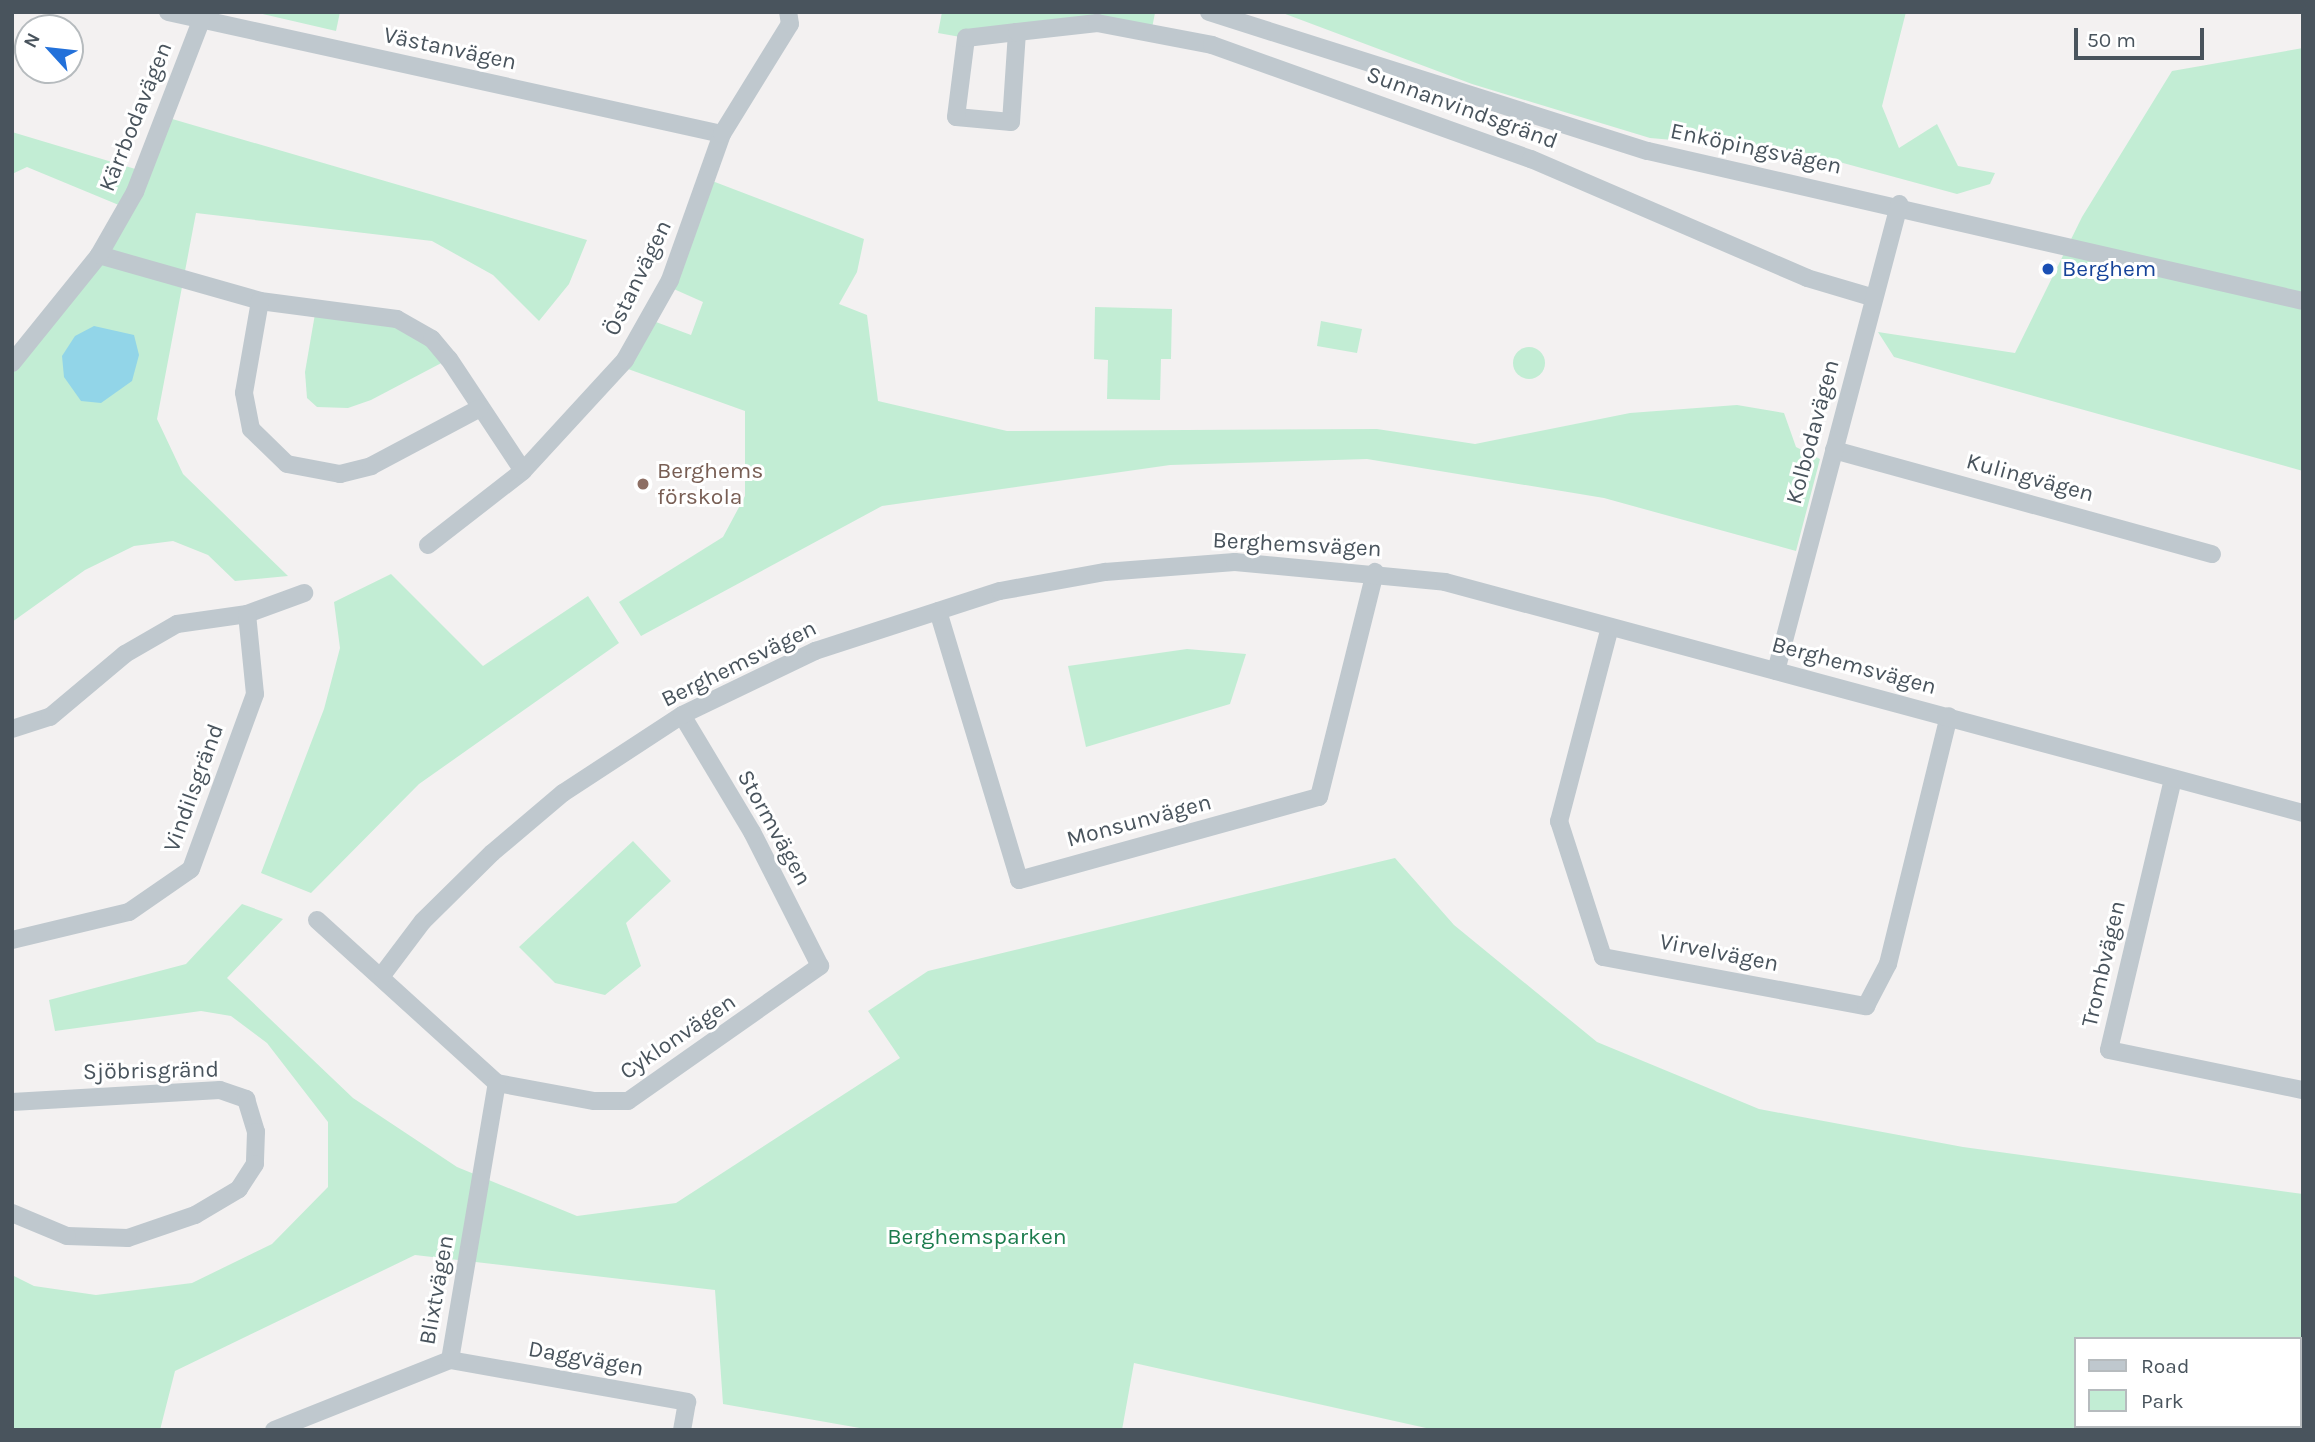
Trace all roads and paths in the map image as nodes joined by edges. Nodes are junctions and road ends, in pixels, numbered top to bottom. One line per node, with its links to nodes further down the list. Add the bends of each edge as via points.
1 (168, 12): 4 (street, Västanvägen)
2 (788, 12): 6 (street, Östanvägen, via 790,24 776,50)
3 (1209, 12): 7 (street, Enköpingsvägen, via 1648,151)
4 (201, 21): 6 (street, Västanvägen); 8 (street, Kärrbodavägen, via 135,192)
5 (1017, 32): 5 (street, Sunnanvindsgränd, via 966,38 956,117 1011,122); 9 (street, Sunnanvindsgränd, via 1097,23 1212,45 1531,159 1807,278)
6 (722, 134): 15 (street, Östanvägen, via 650,319 625,360)
7 (1899, 204): 9 (street, Kolbodavägen); 11 (street, Enköpingsvägen)
8 (99, 255): 10 (street); 12 (street, Kärrbodavägen)
9 (1874, 298): 14 (street, Kolbodavägen)
10 (260, 301): 13 (street, via 397,319 432,340); 13 (street, via 244,393 251,429 287,464 340,474 372,466)
11 (2303, 301)
12 (12, 363)
13 (480, 408): 15 (street)
14 (1834, 450): 17 (street, Kulingvägen); 23 (street, Kolbodavägen)
15 (523, 471): 16 (street, Östanvägen, via 470,518)
16 (428, 545)
17 (2212, 554)
18 (1375, 572): 20 (street, Berghemsvägen, via 1235,562 1105,572 1000,591); 20 (street, Monsunvägen, via 1319,797 1019,880); 22 (street, Berghemsvägen, via 1445,582)
19 (304, 593): 21 (street)
20 (938, 611): 24 (street, Berghemsvägen, via 815,651)
21 (247, 614): 26 (street, via 177,624 125,654 50,717); 30 (street, Vindilsgränd, via 255,694 191,869 130,912)
22 (1610, 627): 23 (street, Berghemsvägen); 25 (street, Virvelvägen, via 1559,821 1603,957 1866,1006 1888,964)
23 (1776, 671): 25 (street, Berghemsvägen)
24 (682, 715): 31 (street, Stormvägen, via 752,832); 32 (street, Berghemsvägen, via 562,793 492,853 423,921)
25 (1949, 716): 27 (street, Berghemsvägen)
26 (12, 729)
27 (2173, 779): 28 (street, Berghemsvägen); 34 (street, Trombvägen, via 2109,1050)
28 (2303, 813)
29 (317, 920): 32 (street)
30 (12, 940)
31 (820, 966): 33 (street, Cyklonvägen, via 628,1101 594,1101)
32 (383, 974): 33 (street)
33 (497, 1083): 37 (street, Blixtvägen)
34 (2303, 1090)
35 (12, 1102): 36 (street, Sjöbrisgränd, via 220,1090 246,1099 256,1132 255,1164 239,1189 195,1215 128,1238 67,1236)
36 (12, 1213)
37 (450, 1360): 38 (street, Blixtvägen); 39 (street, Daggvägen, via 687,1402)
38 (274, 1430)
39 (682, 1430)

